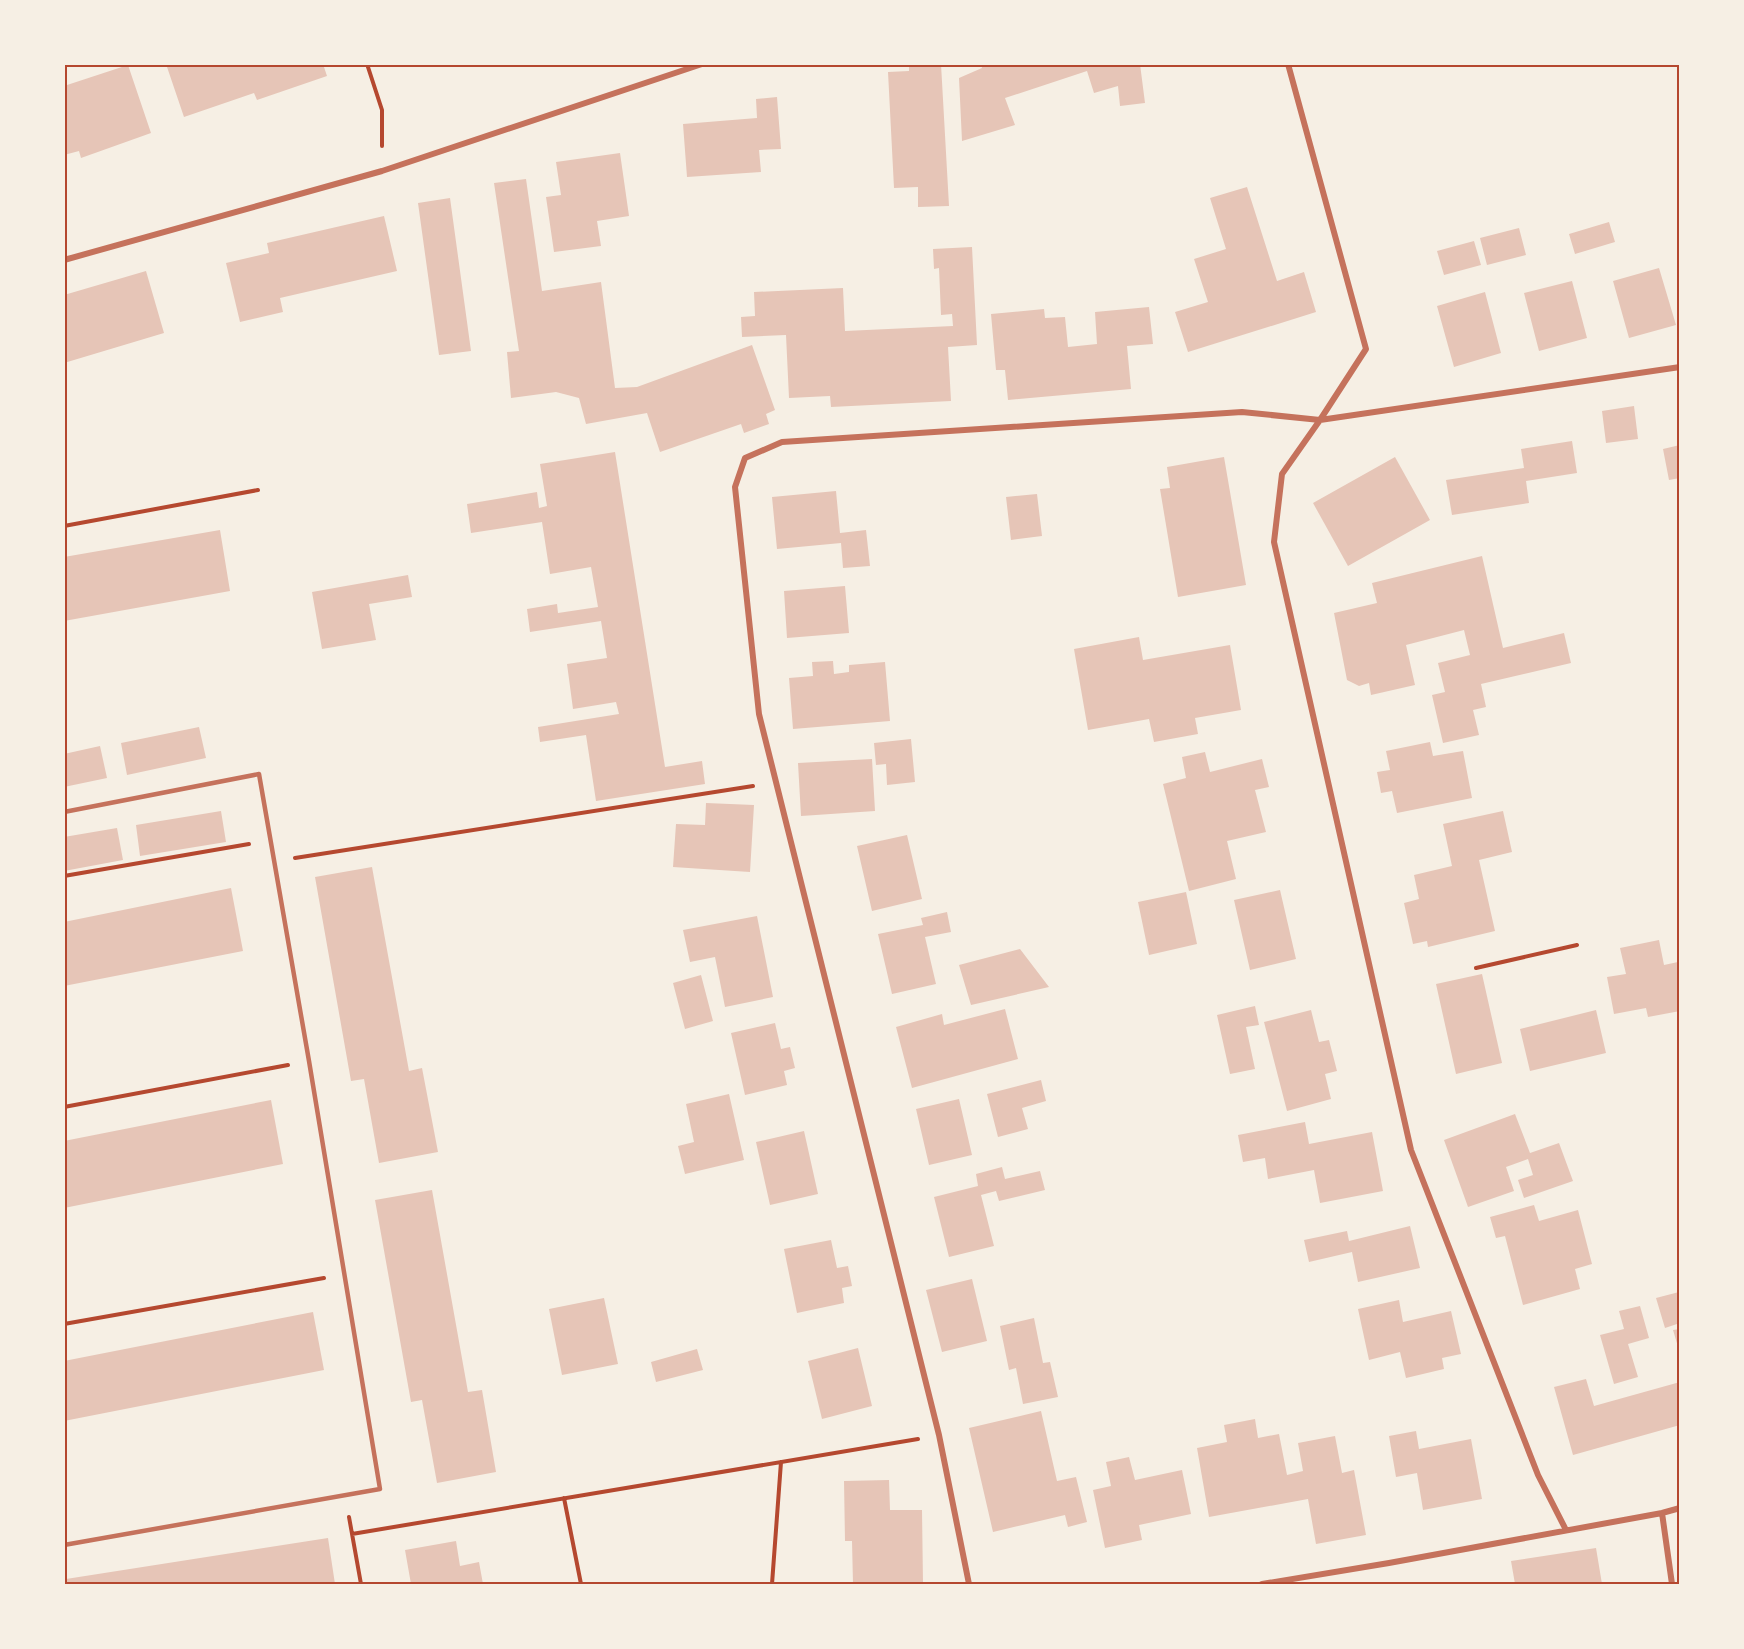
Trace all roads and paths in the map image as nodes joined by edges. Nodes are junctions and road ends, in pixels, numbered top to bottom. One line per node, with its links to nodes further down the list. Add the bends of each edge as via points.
1 (367, 64): 4 (path, via 382,110)
2 (702, 64): 4 (street)
3 (1288, 64): 7 (street, via 1366,349)
4 (382, 171): 5 (street)
5 (64, 260)
6 (1680, 367): 7 (street)
7 (1320, 420): 10 (street, via 1242,412 782,442 745,458 735,488 759,714); 27 (street, via 1282,474 1274,542 1412,1150 1538,1475)
8 (258, 490): 9 (path)
9 (64, 526)
10 (776, 782): 13 (path); 21 (street)
11 (64, 812): 12 (lane, via 259,774)
12 (271, 840): 13 (lane); 14 (path)
13 (274, 861): 17 (lane)
14 (64, 876)
15 (1577, 945): 16 (path)
16 (1476, 968)
17 (309, 1061): 18 (path); 19 (lane)
18 (64, 1107)
19 (345, 1275): 20 (path); 23 (lane, via 380,1489)
20 (64, 1324)
21 (939, 1435): 22 (path); 33 (street)
22 (781, 1462): 24 (path); 32 (path)
23 (345, 1496): 28 (path); 29 (lane)
24 (564, 1498): 28 (path); 31 (path)
25 (1680, 1508): 26 (street)
26 (1662, 1513): 27 (street); 35 (street)
27 (1566, 1530): 34 (street)
28 (352, 1534): 30 (path)
29 (64, 1545)
30 (361, 1584)
31 (581, 1584)
32 (772, 1584)
33 (969, 1584)
34 (1262, 1584)
35 (1672, 1584)

